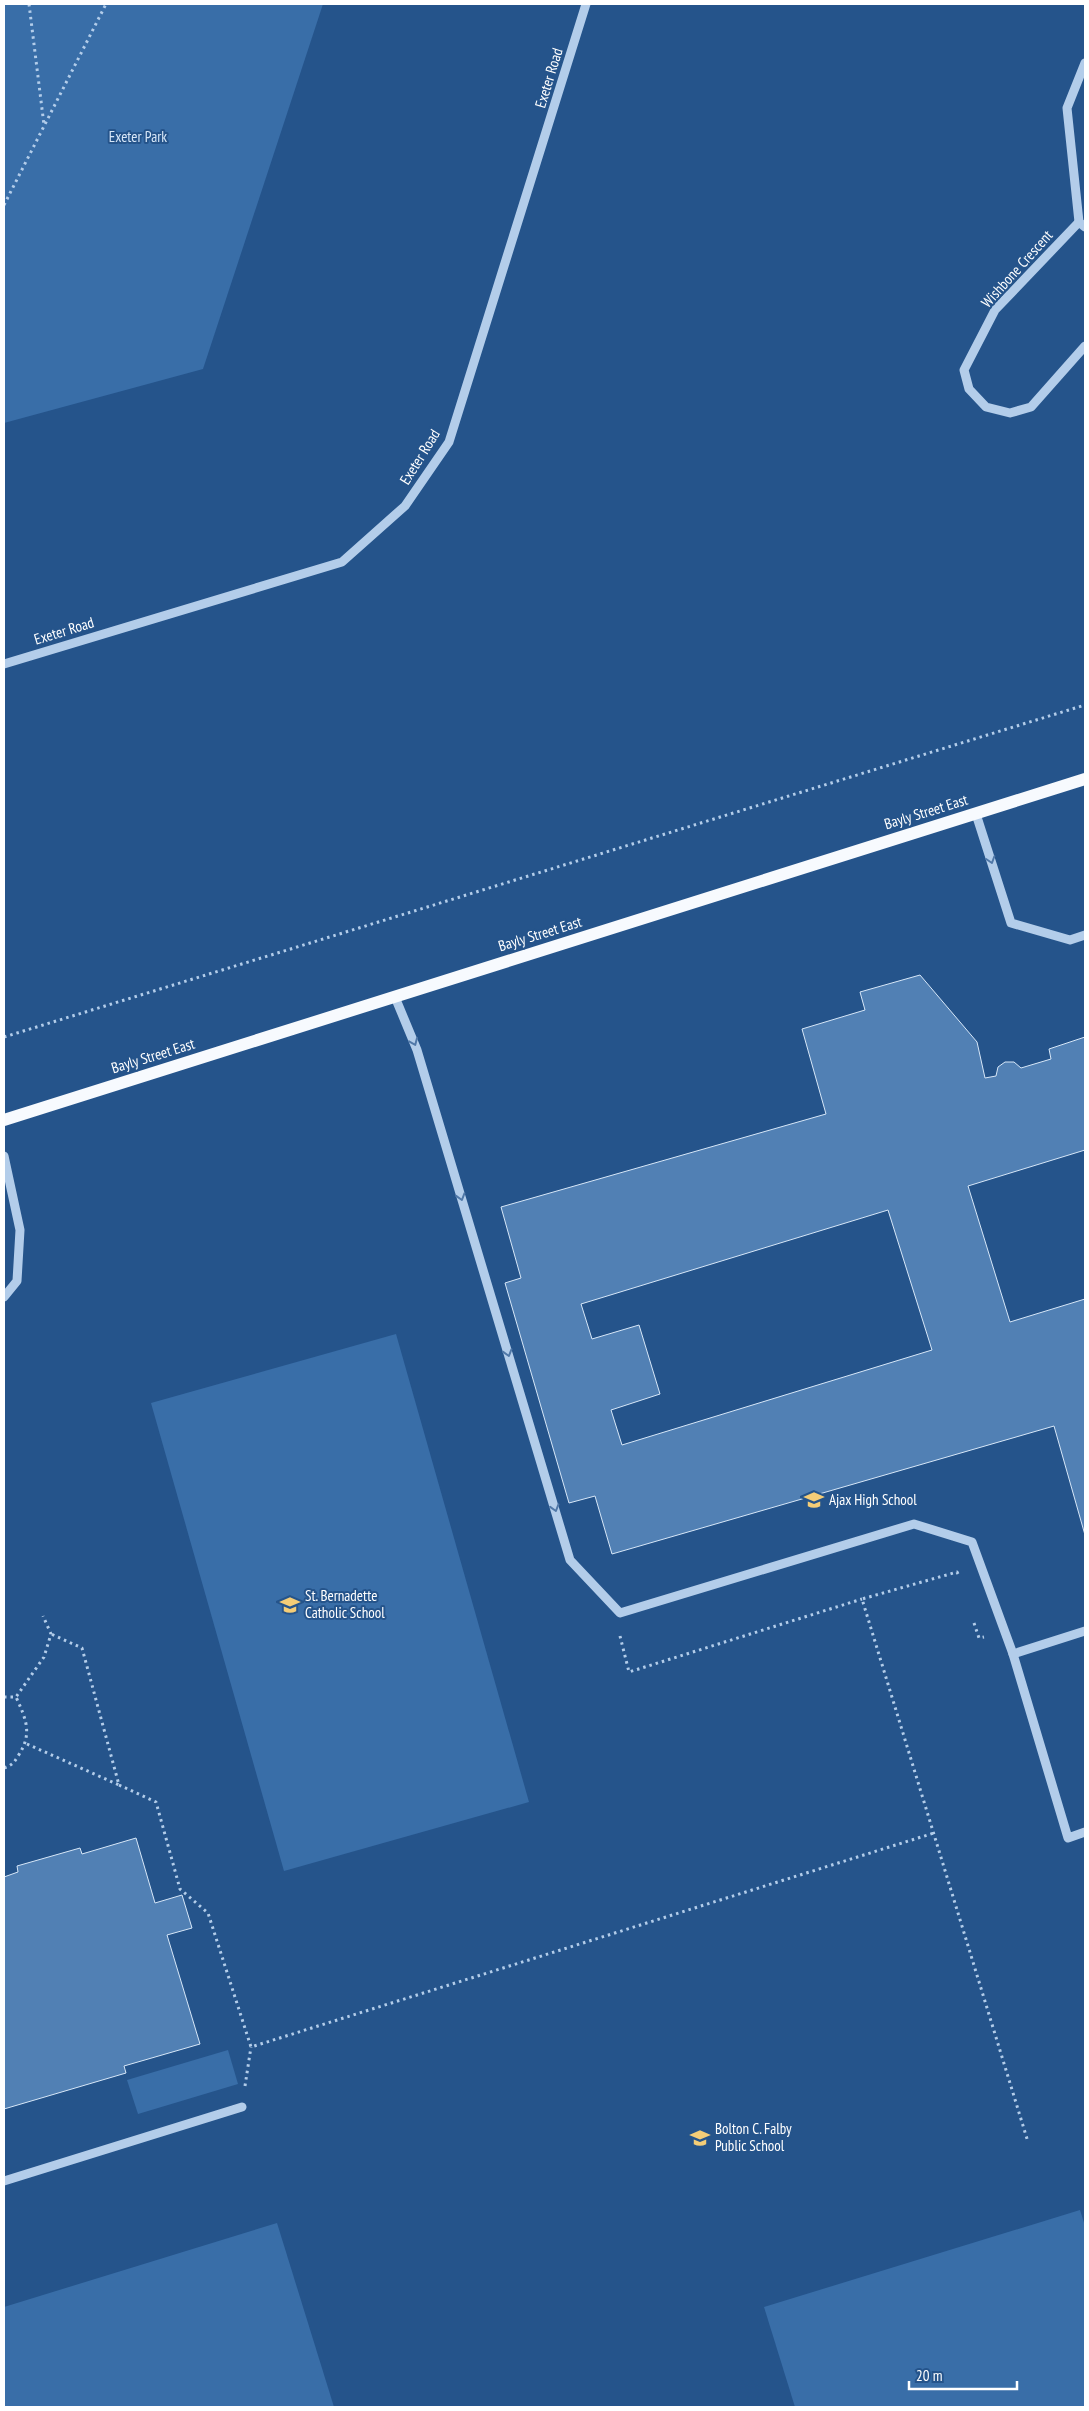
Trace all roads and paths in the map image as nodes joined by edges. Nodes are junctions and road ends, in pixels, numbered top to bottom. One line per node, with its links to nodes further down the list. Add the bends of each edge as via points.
1 (29, 4): 5 (path)
2 (106, 4): 5 (path)
3 (586, 4): 9 (street, Exeter Road, via 449,442 405,506 342,562)
4 (1085, 63): 7 (street, Wishbone Crescent, via 1067,108)
5 (44, 126): 6 (path)
6 (4, 205)
7 (1082, 225): 8 (street, Wishbone Crescent, via 995,310 964,370 969,390 986,407 1010,413 1031,408)
8 (1085, 346)
9 (4, 664)
10 (1085, 705): 15 (path)
11 (1085, 779): 12 (main road, Bayly Street East)
12 (976, 814): 13 (street, one-way to 13, via 1011,923 1070,940); 14 (main road, Bayly Street East)
13 (1085, 935)
14 (395, 996): 16 (main road, Bayly Street East); 21 (street, one-way to 21, via 417,1050 570,1560)
15 (4, 1037)
16 (4, 1120)
17 (4, 1156): 18 (street, via 20,1230 17,1282)
18 (4, 1297)
19 (960, 1580): 20 (path, via 957,1572)
20 (862, 1599): 21 (path, via 629,1672 616,1621); 34 (path)
21 (620, 1613): 24 (street, via 914,1524 972,1542)
22 (44, 1616): 26 (path)
23 (974, 1622): 24 (path, via 979,1638)
24 (1004, 1631): 27 (street)
25 (1085, 1632): 27 (street)
26 (51, 1634): 29 (path, via 44,1657); 32 (path, via 82,1648)
27 (1012, 1654): 33 (street, via 1068,1838)
28 (4, 1697): 29 (path)
29 (16, 1697): 30 (path, via 26,1720)
30 (26, 1744): 31 (path, via 12,1765); 32 (path)
31 (4, 1768)
32 (120, 1785): 35 (path, via 156,1802 180,1889 208,1913)
33 (1085, 1832)
34 (934, 1833): 35 (path); 37 (path)
35 (251, 2047): 36 (path)
36 (242, 2107): 38 (street)
37 (1028, 2142)
38 (4, 2181)

